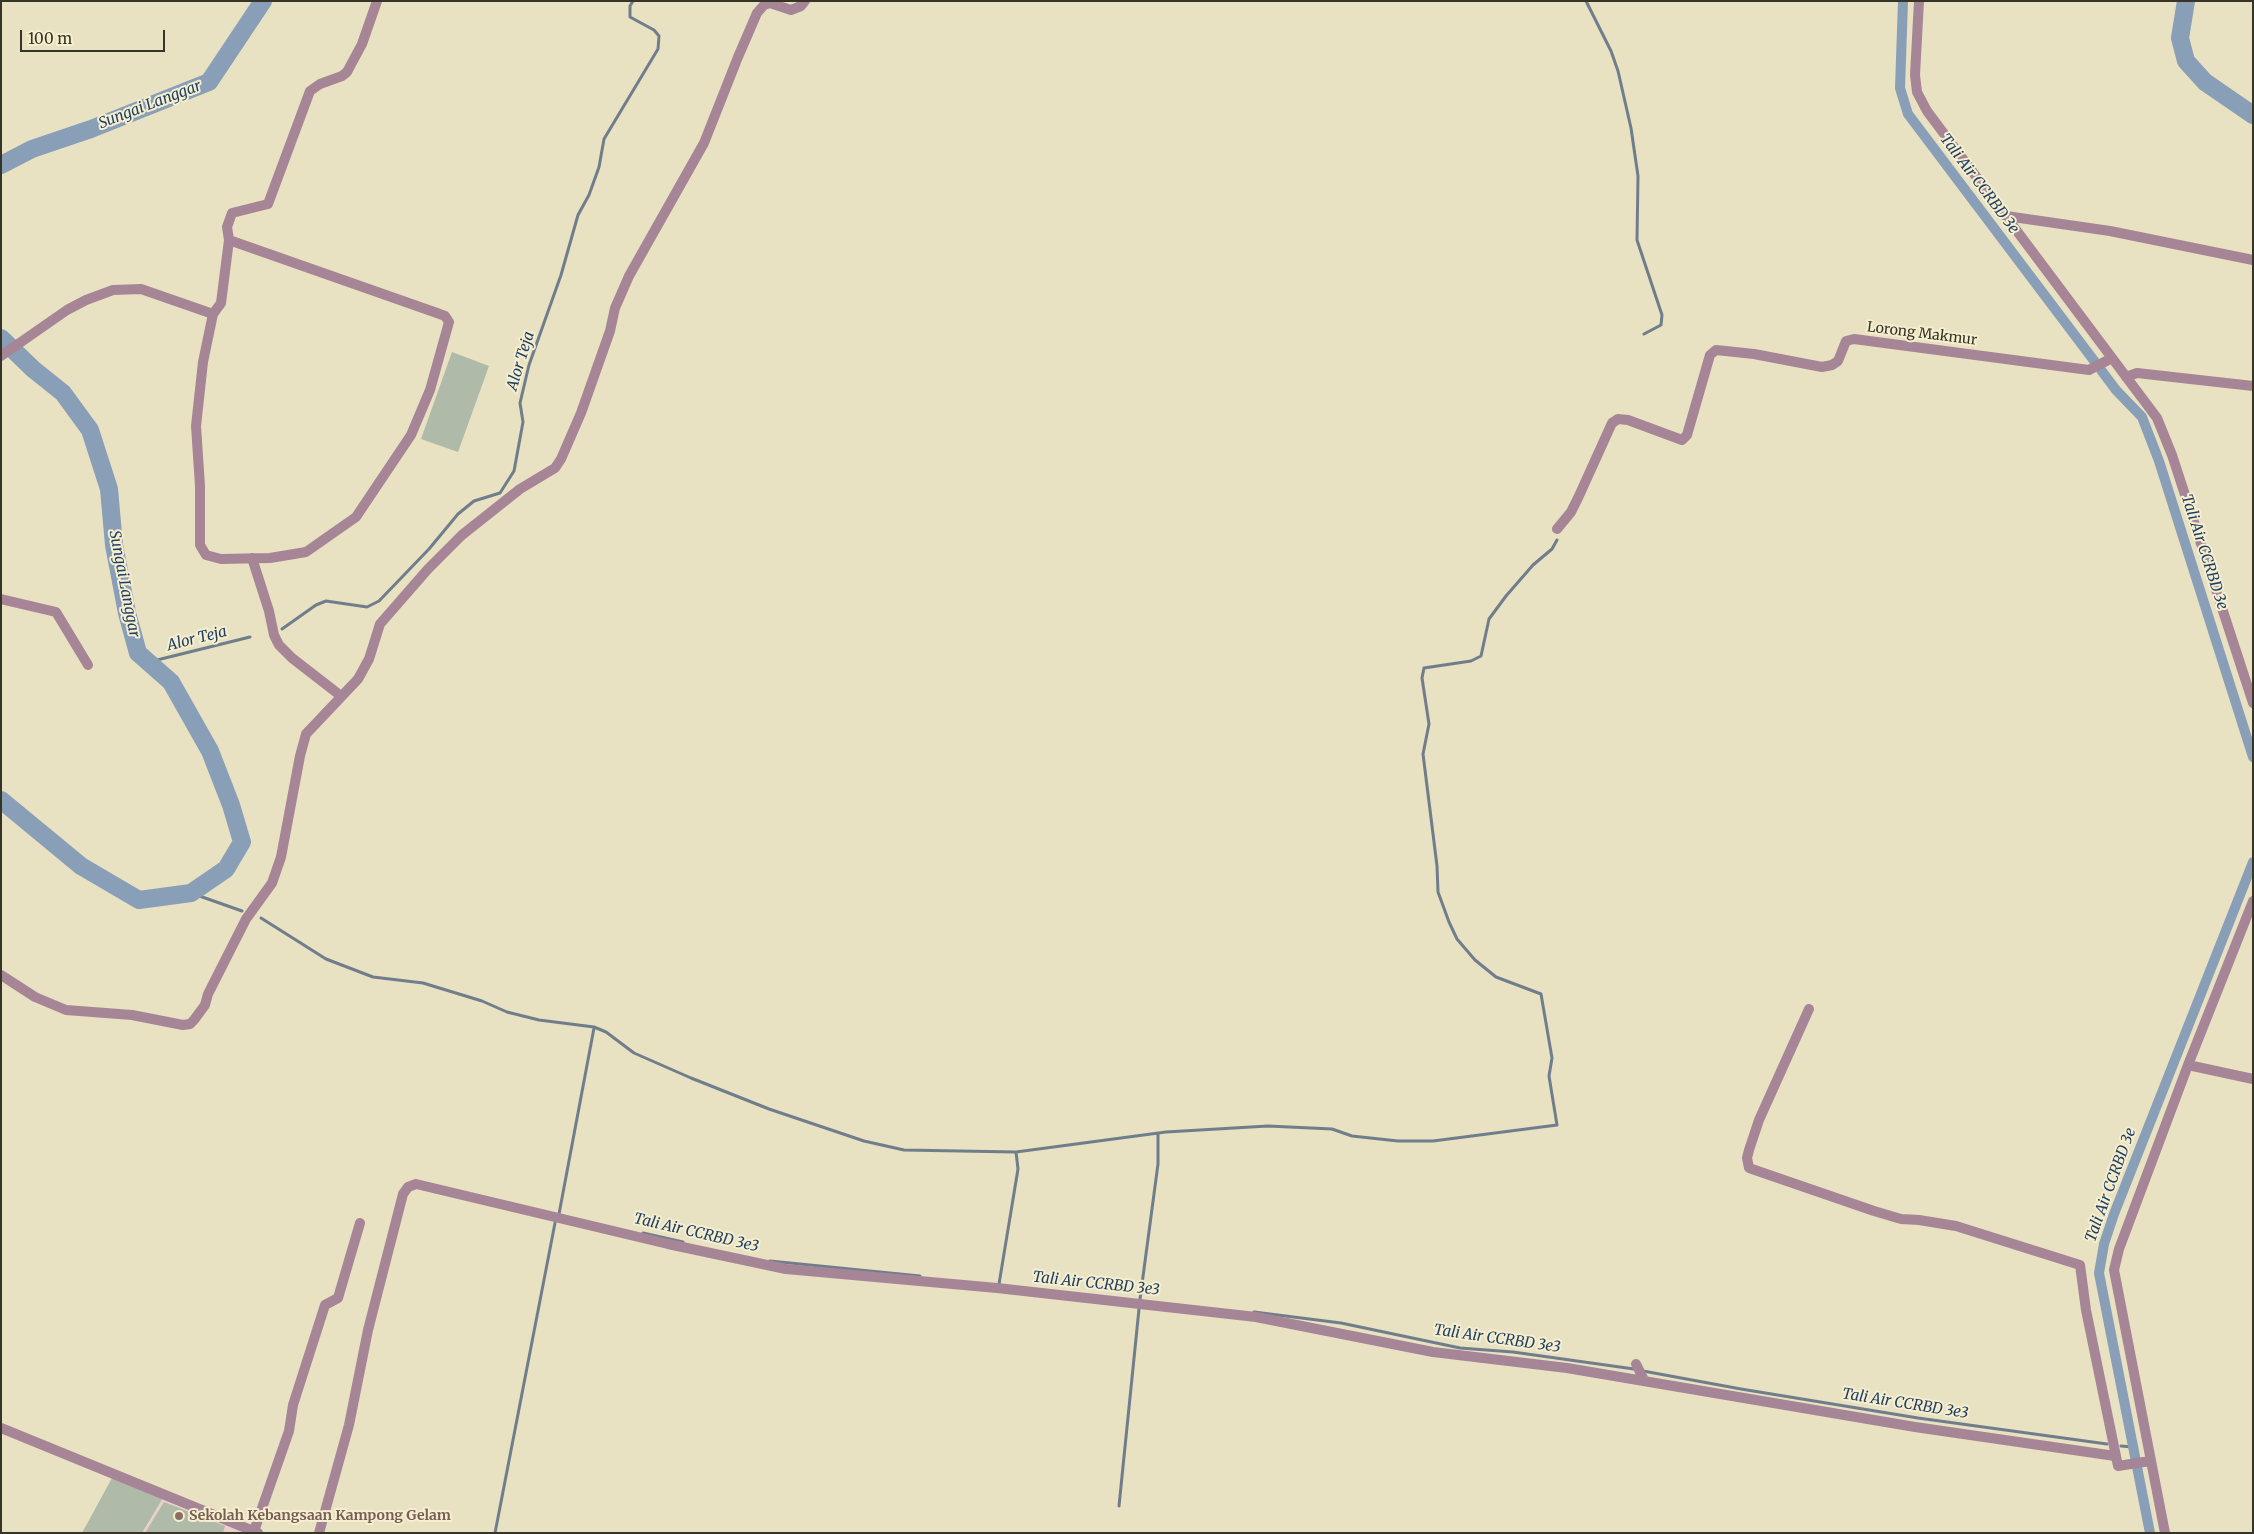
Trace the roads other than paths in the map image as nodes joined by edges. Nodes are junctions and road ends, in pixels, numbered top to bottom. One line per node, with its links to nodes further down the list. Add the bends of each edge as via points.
1 (378, 1): 5 (street, via 362,44 347,72 310,91 268,204 232,213 227,227)
2 (805, 1): 16 (street, via 790,10 770,3 758,13 704,143 629,276 580,413 558,463 549,473 520,489 462,536 428,570 380,624 364,671)
3 (1919, 1): 4 (street, via 1914,74 1917,92 1927,111)
4 (2006, 216): 6 (street, via 2110,231); 9 (street)
5 (229, 240): 7 (street, via 221,303); 13 (street, via 445,316 449,322 430,390 414,430 356,517 306,552)
6 (2253, 260)
7 (213, 314): 8 (street, via 141,289 113,290 76,305); 13 (street, via 203,362 196,426 200,545 204,553 214,558)
8 (1, 356)
9 (2112, 358): 10 (street); 12 (street, Lorong Makmur, via 2089,370 1854,339 1846,341 1838,361 1832,366 1822,367 1716,350 1710,355 1682,440 1628,420 1618,419 1612,423 1571,512)
10 (2126, 376): 11 (street, via 2137,372); 17 (street, via 2157,418 2172,455)
11 (2253, 386)
12 (1557, 529)
13 (252, 558): 16 (street, via 279,644)
14 (1, 599): 15 (street, via 56,612)
15 (88, 665)
16 (341, 696): 19 (street, via 306,734 281,857 272,883 246,918 205,1005 190,1024 66,1010 40,1000)
17 (2253, 703)
18 (2253, 901): 21 (street)
19 (1, 975)
20 (1809, 1009): 27 (street, via 1759,1120 1747,1158 1748,1168 1901,1219 1956,1226 2080,1265)
21 (2188, 1065): 22 (street); 28 (street, via 2114,1270)
22 (2253, 1079)
23 (360, 1223): 29 (street, via 338,1298 324,1305 293,1405 289,1431)
24 (1636, 1364): 25 (street)
25 (1644, 1380): 27 (street, via 1915,1427); 30 (street, via 1433,1352 1256,1317 997,1288 786,1269 416,1184 408,1186 403,1194 368,1330 349,1425)
26 (1, 1428): 29 (street)
27 (2115, 1456): 28 (street, via 2118,1466)
28 (2148, 1461): 31 (street)
29 (256, 1532)
30 (319, 1533)
31 (2165, 1533)

